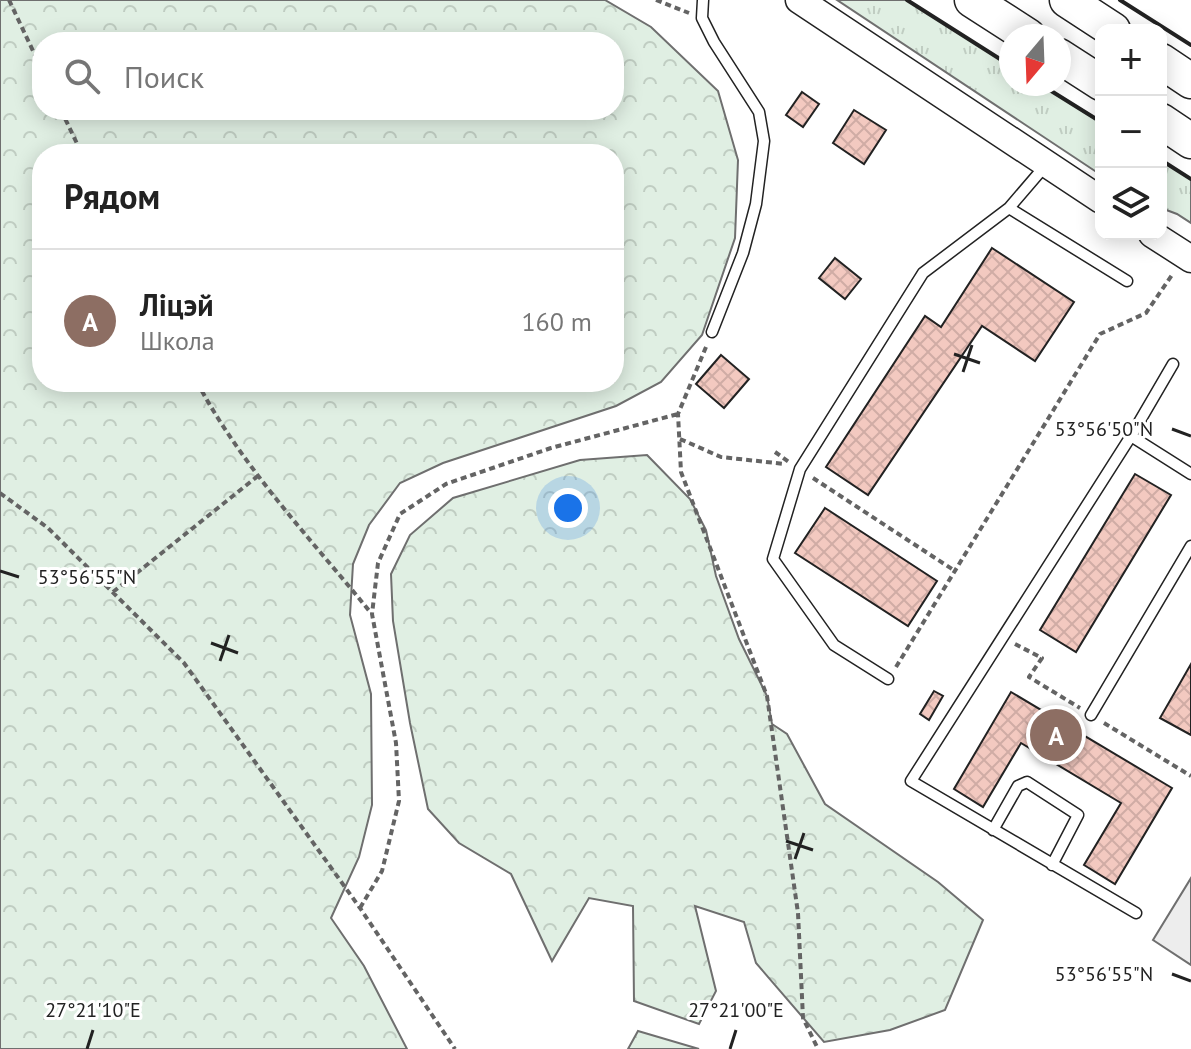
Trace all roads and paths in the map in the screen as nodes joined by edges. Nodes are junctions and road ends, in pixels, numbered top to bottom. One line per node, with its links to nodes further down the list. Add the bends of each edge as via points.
1 (9, 0): 10 (path)
2 (656, 0): 7 (path)
3 (703, 0): 7 (lane)
4 (799, 0): 19 (street)
5 (972, 0): 8 (highway)
6 (1067, 0): 9 (highway)
7 (702, 18): 25 (lane, via 759,112 764,141 743,253)
8 (1009, 24)
9 (1104, 24)
10 (32, 49)
11 (1071, 64): 13 (highway)
12 (1167, 65): 14 (highway)
13 (1095, 79)
14 (1191, 81)
15 (66, 120): 18 (path)
16 (1167, 125): 17 (highway)
17 (1191, 141)
18 (77, 144)
19 (1046, 164): 20 (street); 21 (lane)
20 (1095, 196)
21 (1009, 208): 24 (lane); 32 (lane, via 923,273)
22 (1158, 240): 23 (street)
23 (1184, 264): 37 (path, via 1146,313 1100,334)
24 (1127, 281)
25 (712, 332): 28 (path)
26 (1173, 364): 29 (lane)
27 (202, 392): 34 (path)
28 (678, 414): 30 (path); 39 (path, via 551,448 446,484 400,514 378,563)
29 (1131, 436): 33 (lane); 42 (lane, via 911,781)
30 (680, 439): 31 (path, via 721,457 791,464); 47 (path, via 681,472 767,696 798,913 803,1018)
31 (775, 452)
32 (800, 469): 37 (path); 40 (lane, via 773,559 834,645)
33 (1191, 474)
34 (259, 475): 38 (path); 39 (path)
35 (0, 493): 38 (path, via 48,528)
36 (1191, 546): 41 (lane)
37 (955, 571): 40 (path)
38 (113, 592): 44 (path, via 184,663)
39 (372, 614): 44 (path, via 396,743 399,801 382,871)
40 (888, 679)
41 (1091, 715)
42 (993, 830): 43 (lane); 43 (lane, via 1018,786 1027,782 1078,815)
43 (1052, 865): 45 (lane)
44 (360, 908): 46 (path)
45 (1136, 913)
46 (455, 1049)
47 (818, 1049)

